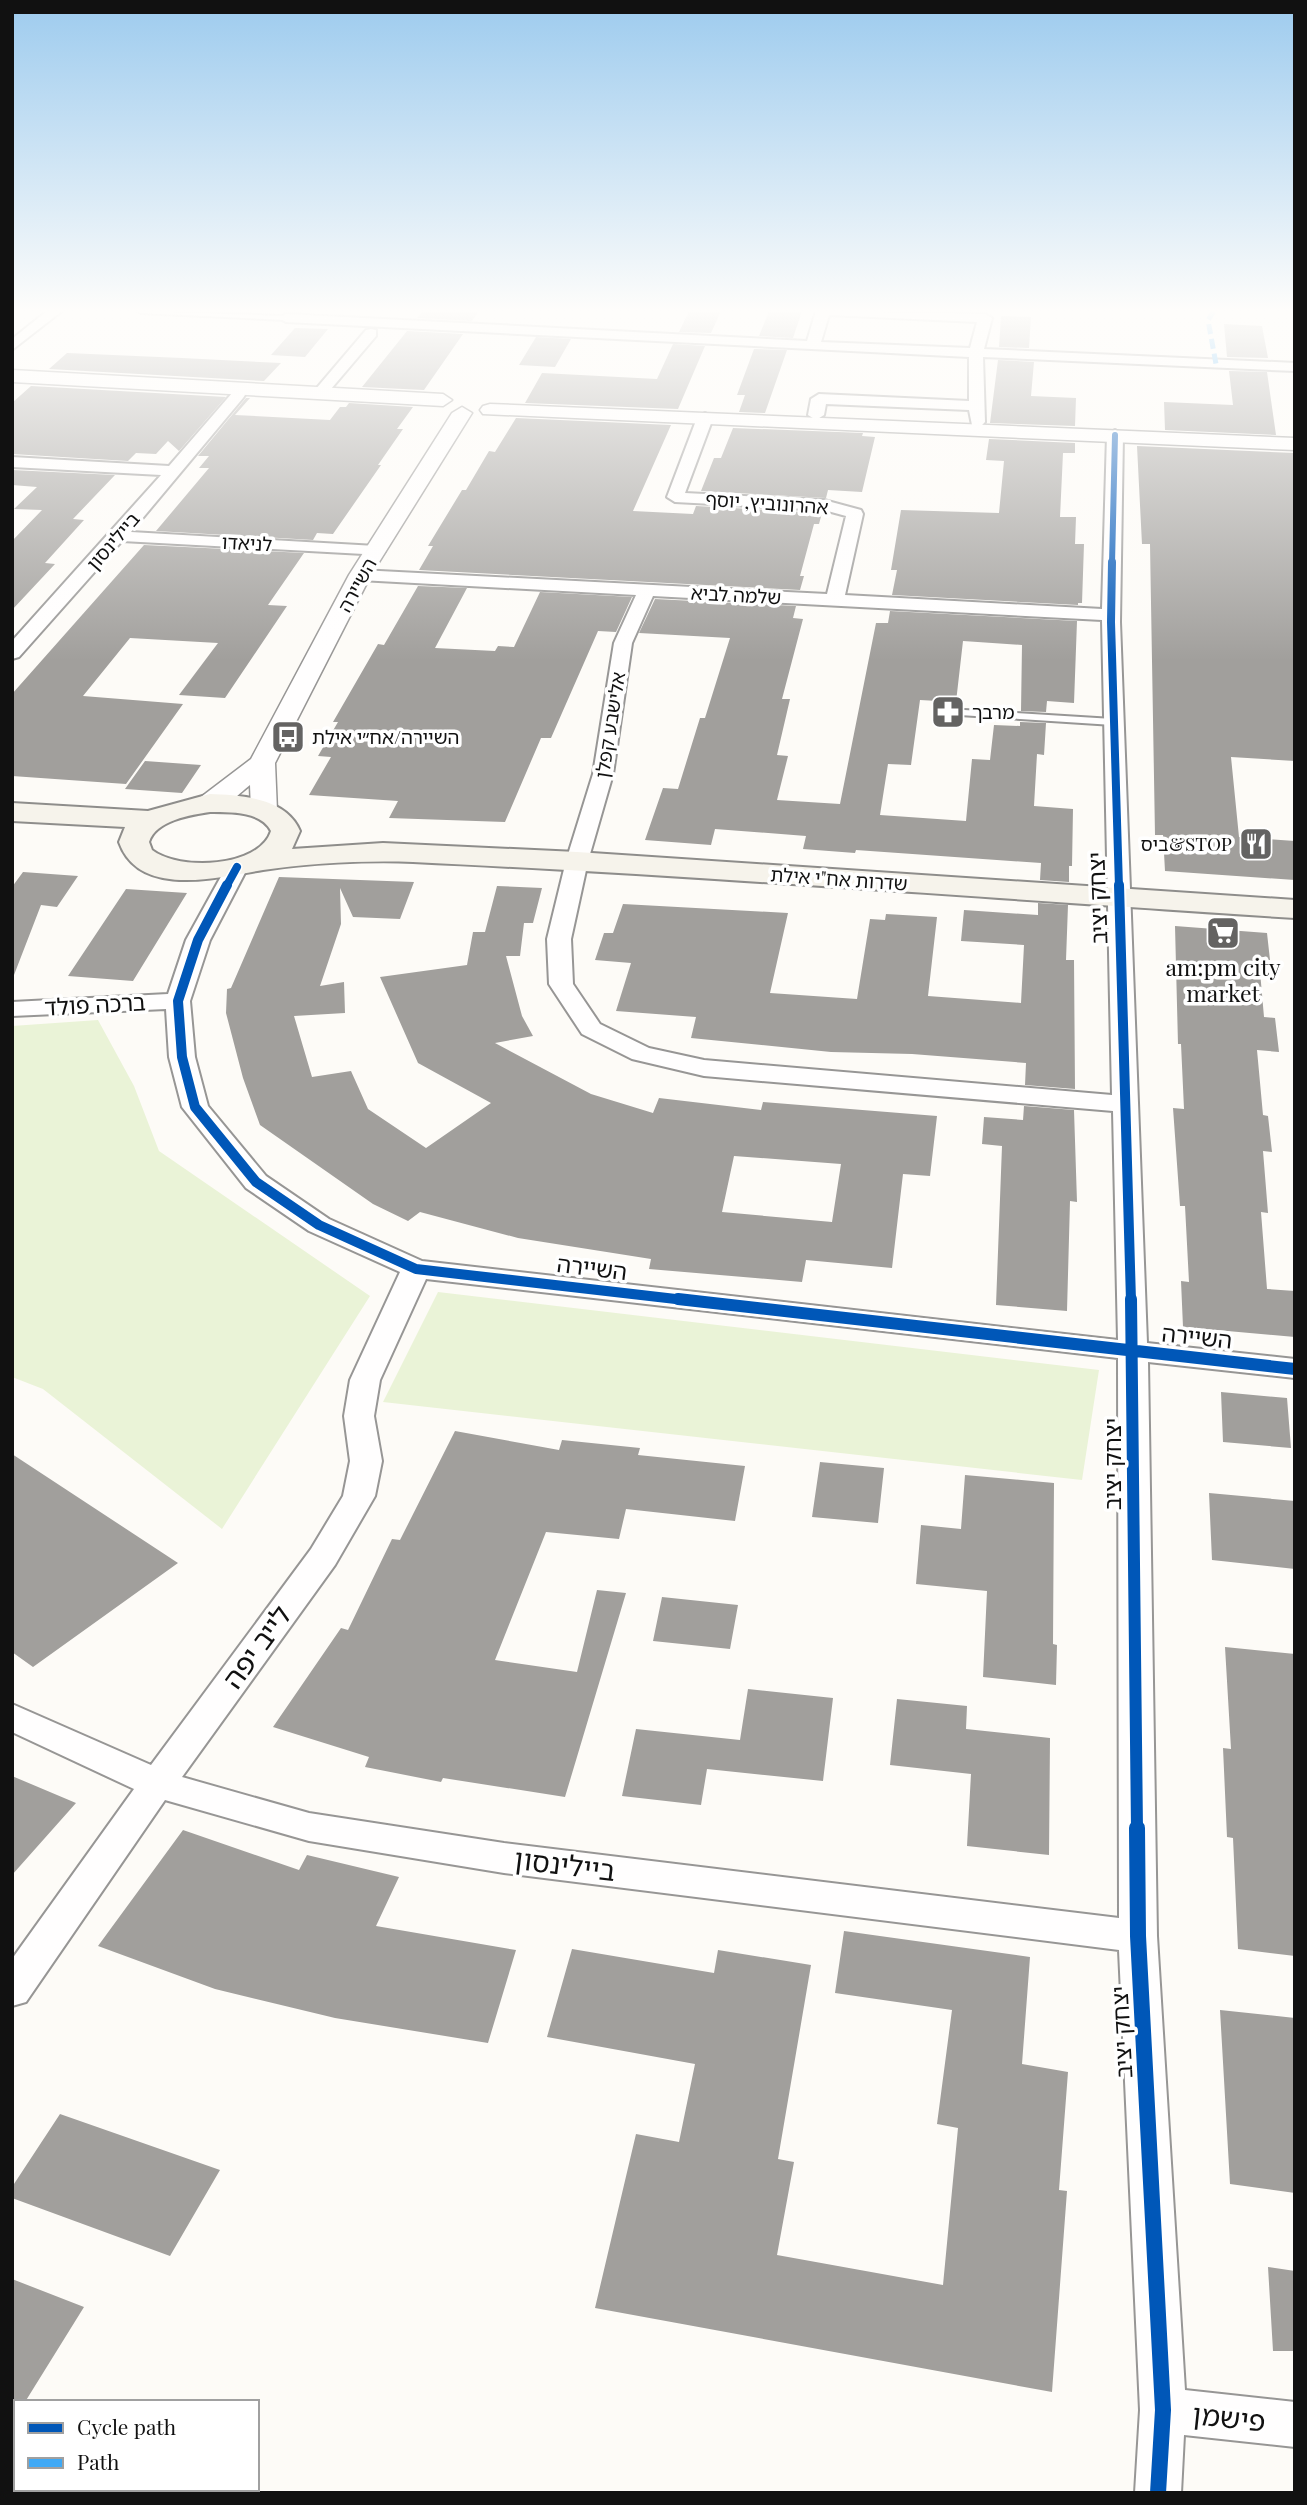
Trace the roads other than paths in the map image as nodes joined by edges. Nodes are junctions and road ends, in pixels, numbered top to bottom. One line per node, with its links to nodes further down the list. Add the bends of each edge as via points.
1 (211, 428): 10 (street, ביילינסון)
2 (452, 428): 12 (street, השיירה)
3 (701, 428): 15 (street, אהרונוביץ, יוסף, via 674,497 824,505 856,514)
4 (944, 428): 6 (street)
5 (1169, 428): 7 (street)
6 (1115, 435): 8 (street); 16 (street, יצחק יציב)
7 (1295, 437)
8 (1295, 444)
9 (12, 462): 10 (street)
10 (174, 471): 11 (street, ביילינסון)
11 (118, 536): 12 (street, לניאדו); 17 (street, ביילינסון)
12 (376, 551): 13 (street, השיירה)
13 (360, 575): 14 (street, שלמה לביא); 20 (street, השיירה)
14 (647, 590): 15 (street, שלמה לביא); 27 (street, אלישבע קפלן, via 623,643 603,774)
15 (835, 600): 16 (street, שלמה לביא)
16 (1111, 615): 19 (street, יצחק יציב)
17 (12, 653)
18 (948, 712): 19 (lane)
19 (1113, 722): 29 (street, יצחק יציב)
20 (262, 763): 21 (street, השיירה); 23 (street, השיירה)
21 (210, 803): 23 (main road, שדרות אח"י אילת, via 233,803); 24 (main road, שדרות אח"י אילת, via 167,812)
22 (12, 812): 24 (main road)
23 (274, 821): 26 (main road, שדרות אח"י אילת); 28 (main road, via 282,842)
24 (143, 831): 25 (main road); 28 (main road, שדרות אח"י אילת, via 138,853 167,868 189,872)
25 (12, 834)
26 (383, 852): 27 (main road, שדרות אח"י אילת); 28 (main road, שדרות אח"י אילת)
27 (577, 861): 29 (main road, שדרות אח"י אילת); 33 (street, אלישבע קפלן, via 559,939 561,984 591,1029 641,1055 704,1068)
28 (247, 864): 31 (street, השיירה, via 198,940)
29 (1119, 897): 30 (main road, שדרות אח"י אילת); 33 (street, יצחק יציב)
30 (1295, 909)
31 (178, 1001): 32 (street, ברכה פולד); 34 (street, השיירה, via 182,1057 195,1107 256,1182 319,1225)
32 (12, 1009)
33 (1126, 1104): 35 (street, יצחק יציב)
34 (416, 1269): 35 (street, השיירה); 38 (street, לייב יפה, via 365,1380 359,1416 366,1461 359,1496 323,1557)
35 (1133, 1351): 36 (street, השיירה); 39 (street, יצחק יציב)
36 (1295, 1369)
37 (12, 1717): 38 (street, ביילינסון)
38 (157, 1784): 39 (street, ביילינסון, via 309,1827 491,1856); 40 (street, לייב יפה)
39 (1138, 1936): 41 (street, יצחק יציב)
40 (12, 1990)
41 (1163, 2410): 42 (street, פישמן); 43 (street, יצחק יציב)
42 (1295, 2425)
43 (1157, 2493)

